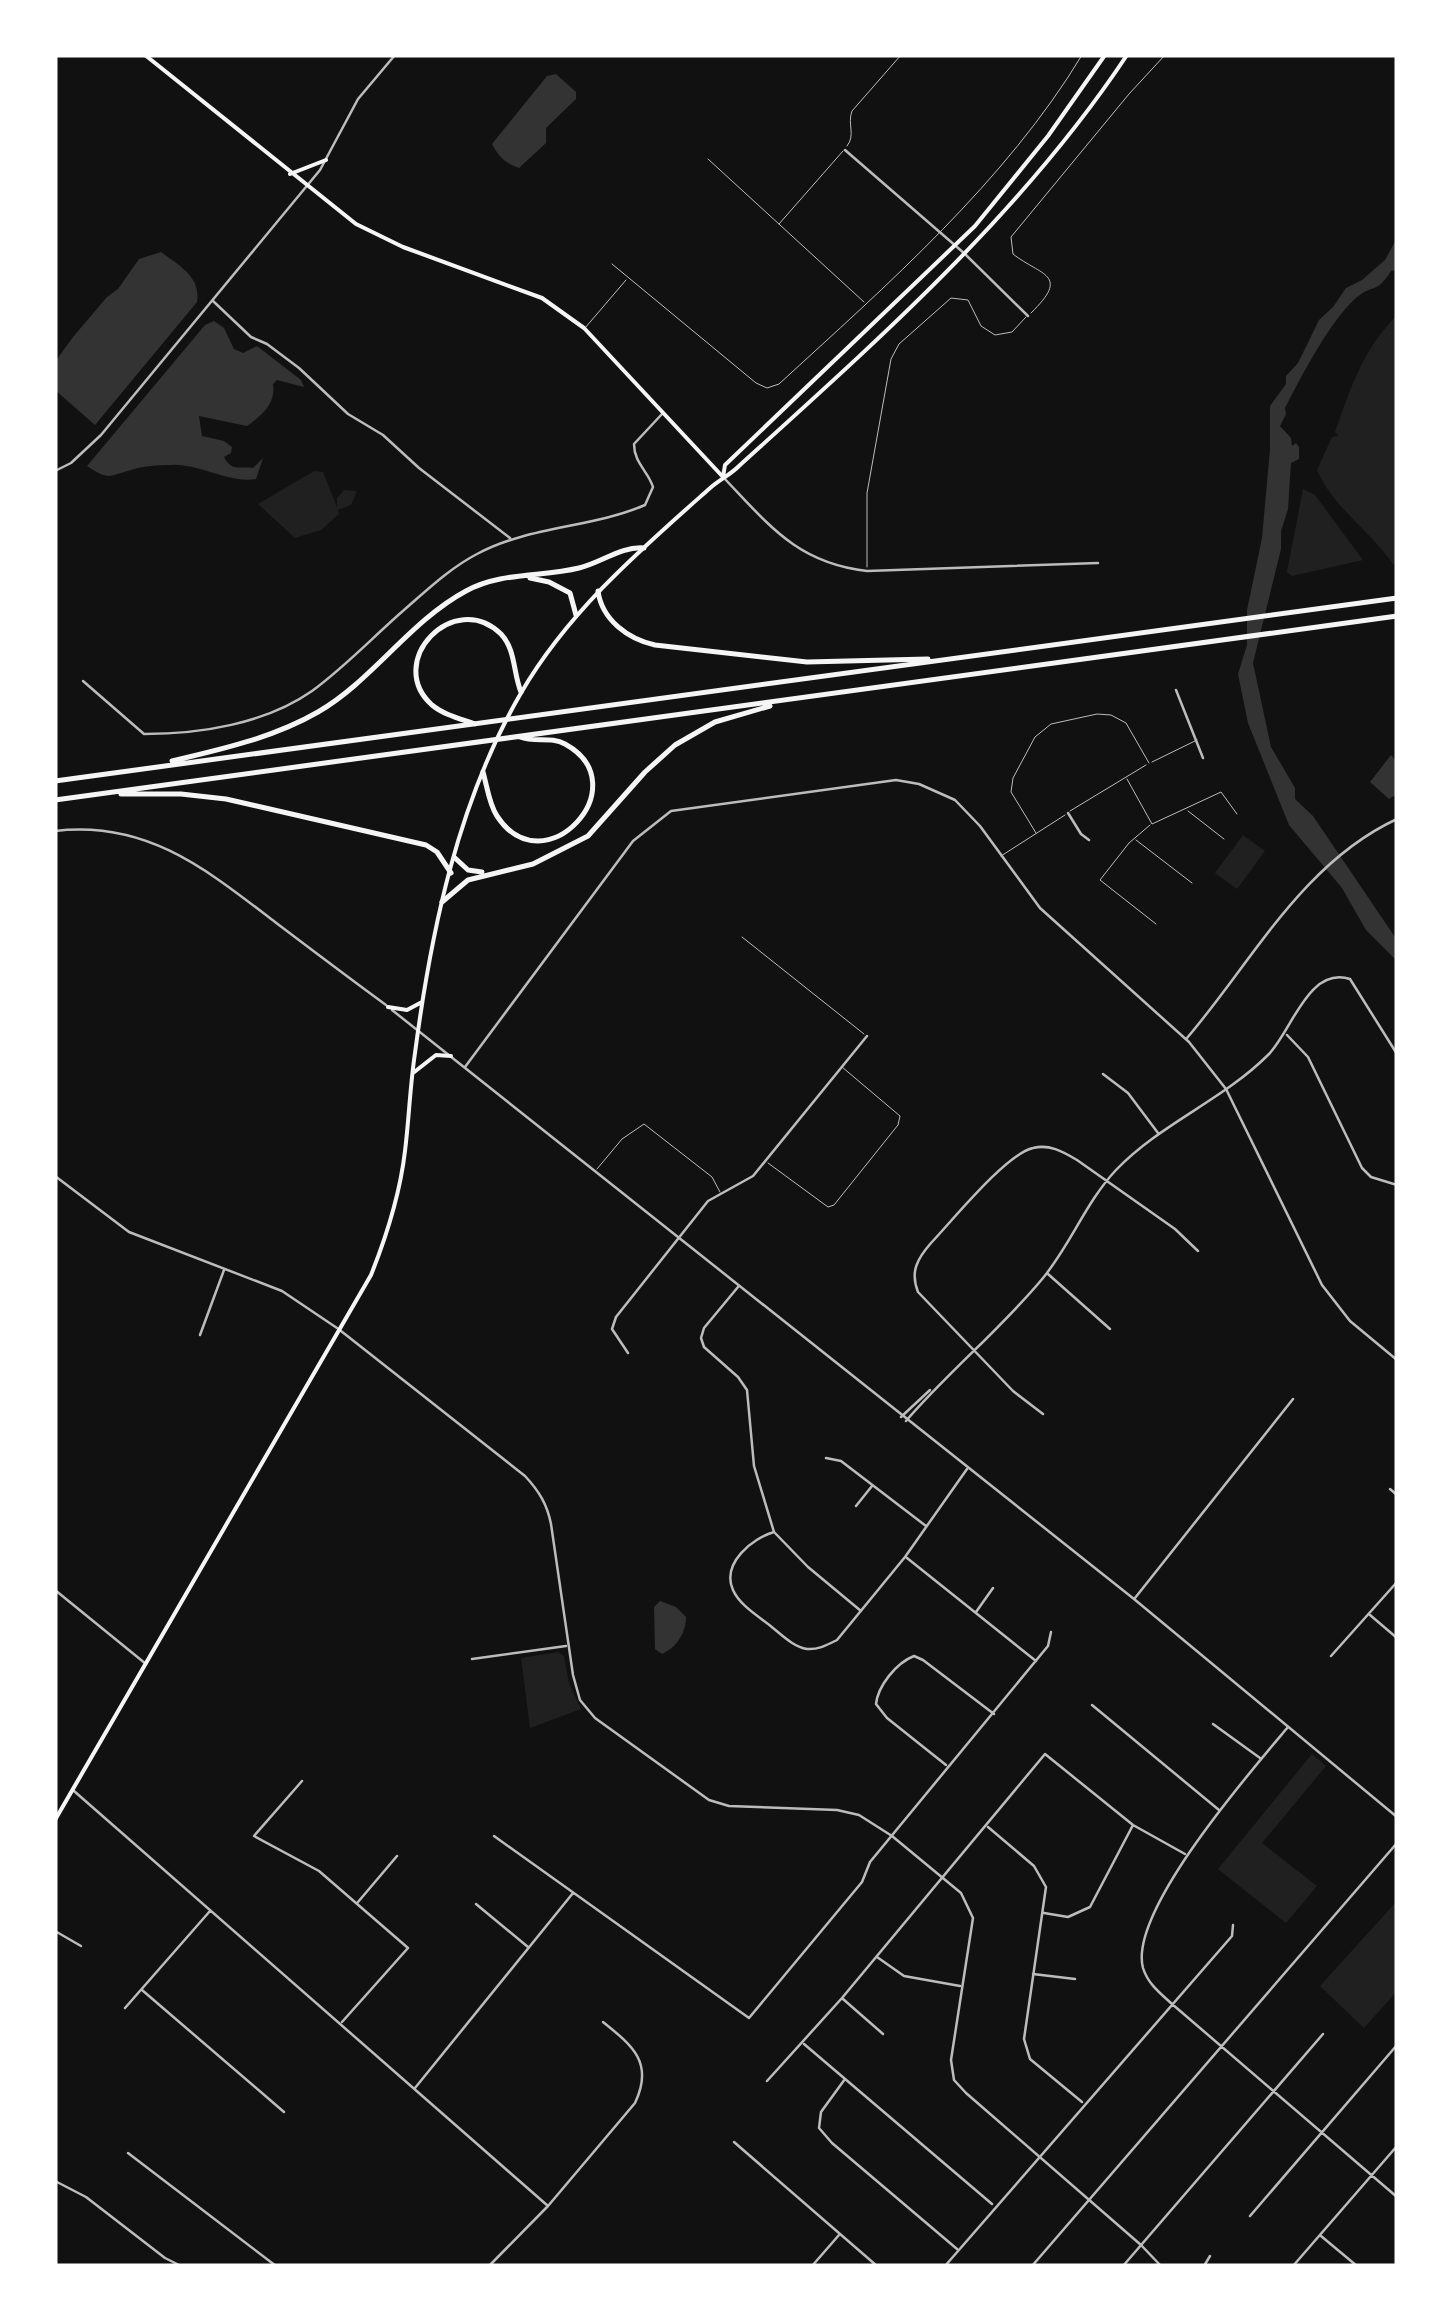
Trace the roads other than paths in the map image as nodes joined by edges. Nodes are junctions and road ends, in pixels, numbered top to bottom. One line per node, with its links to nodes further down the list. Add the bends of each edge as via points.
1 (144, 55): 11 (main road)
2 (395, 55): 9 (street, via 358,98)
3 (901, 55): 8 (lane, via 852,111 853,134)
4 (1082, 55): 14 (lane, via 1024,136)
5 (1105, 55): 15 (main road, via 1036,151)
6 (1127, 55): 16 (main road, via 1058,148)
7 (1165, 55): 21 (lane, via 1011,238 1013,254 1045,273 1050,286)
8 (844, 150): 13 (lane); 14 (street)
9 (326, 160): 11 (main road); 12 (street)
10 (708, 160): 13 (lane)
11 (290, 174): 12 (main road)
12 (306, 187): 19 (street); 22 (main road, via 378,236 542,298)
13 (779, 224): 20 (lane)
14 (938, 234): 15 (street); 20 (lane)
15 (954, 247): 16 (street); 25 (main road, via 725,464)
16 (965, 254): 21 (street); 25 (main road)
17 (612, 264): 18 (lane)
18 (628, 277): 20 (lane, via 767,388); 22 (lane)
19 (212, 300): 24 (street, via 101,435); 26 (street)
20 (866, 304)
21 (1028, 316): 29 (lane, via 1012,332 996,335 982,326 968,300 950,298 894,351 867,493)
22 (584, 328): 23 (main road)
23 (663, 413): 25 (main road); 26 (street, via 634,444 653,487 646,505)
24 (55, 471)
25 (723, 477): 27 (main road); 29 (street, via 804,553 838,568)
26 (511, 539): 36 (street, via 440,580 310,692 255,719 144,734)
27 (644, 548): 30 (highway, via 630,547 582,568); 31 (main road)
28 (1098, 563): 29 (street)
29 (868, 571)
30 (497, 580): 33 (highway, via 549,582 570,593); 45 (highway, via 434,612 321,710 242,744)
31 (598, 591): 33 (main road); 35 (highway, via 614,622 655,646 807,662)
32 (1397, 598): 35 (highway)
33 (576, 615): 38 (main road)
34 (1397, 616): 39 (highway)
35 (956, 659): 40 (highway)
36 (83, 680)
37 (1176, 690): 42 (street)
38 (522, 692): 40 (highway, via 508,644 489,626 454,620 433,631 417,659 423,694 443,712); 46 (main road)
39 (787, 701): 41 (highway); 63 (highway, via 715,722 675,745 588,836 533,864)
40 (478, 725): 45 (highway)
41 (517, 736): 46 (highway, via 557,740 576,751 592,787 583,818 551,839 515,834 497,817); 49 (highway)
42 (1198, 740): 43 (street); 44 (lane)
43 (1203, 758)
44 (1150, 764): 47 (lane); 57 (lane, via 1126,723 1111,715 1051,724 1035,737 1012,778 1011,792)
45 (145, 768): 48 (highway)
46 (483, 772): 62 (main road)
47 (1126, 776): 52 (lane); 55 (lane)
48 (55, 781)
49 (108, 793): 50 (highway); 64 (highway, via 226,799 412,841 435,850)
50 (55, 800)
51 (1185, 808): 53 (lane, via 1221,792); 55 (lane); 59 (lane)
52 (1068, 813): 57 (lane); 60 (street)
53 (1236, 814)
54 (1394, 820): 74 (street, via 1342,852 1302,892)
55 (1152, 824): 58 (lane)
56 (55, 831): 70 (street, via 115,832 202,866)
57 (1036, 833): 61 (lane)
58 (1134, 838): 65 (lane); 67 (lane, via 1100,880)
59 (1224, 839)
60 (1090, 840)
61 (1000, 856): 74 (street, via 1040,908); 77 (street, via 955,800 896,780 671,812 633,842)
62 (455, 858): 63 (highway, via 468,870); 64 (main road)
63 (497, 872): 66 (highway, via 468,880)
64 (451, 873): 66 (main road)
65 (1192, 883)
66 (442, 902): 69 (main road)
67 (1156, 924)
68 (742, 937): 73 (lane)
69 (422, 1002): 70 (main road, via 407,1010); 71 (main road)
70 (388, 1007): 71 (street)
71 (418, 1030): 76 (street); 79 (main road)
72 (1286, 1035): 75 (street, via 1318,984 1342,976 1356,985); 81 (street); 87 (street, via 1308,1057 1366,1173)
73 (867, 1036): 78 (street)
74 (1186, 1039): 81 (street)
75 (1397, 1054)
76 (451, 1056): 77 (street); 79 (main road, via 436,1055)
77 (465, 1067): 84 (street)
78 (842, 1067): 83 (street); 83 (lane, via 900,1116 834,1204 822,1205)
79 (412, 1073): 95 (main road, via 393,1210 371,1274)
80 (1102, 1074): 82 (street, via 1128,1093)
81 (1226, 1089): 82 (street); 99 (street, via 1322,1284 1350,1321)
82 (1158, 1134): 86 (street)
83 (766, 1161): 88 (street, via 753,1176)
84 (595, 1171): 88 (lane, via 644,1124 712,1178); 89 (street)
85 (55, 1176): 91 (street, via 129,1232)
86 (1107, 1181): 90 (street); 92 (street); 97 (street, via 1060,1150 1029,1149 919,1256 918,1292)
87 (1397, 1185)
88 (720, 1192): 89 (street)
89 (678, 1238): 93 (street); 98 (street, via 616,1317 612,1329)
90 (1198, 1251)
91 (224, 1269): 95 (street, via 282,1290); 96 (street)
92 (1047, 1273): 94 (street); 97 (street)
93 (738, 1286): 102 (street); 110 (street, via 701,1338 747,1390 754,1466)
94 (1110, 1329)
95 (341, 1331): 121 (street, via 538,1491 552,1525); 125 (main road)
96 (200, 1334)
97 (973, 1350): 101 (street); 102 (street)
98 (628, 1353)
99 (1397, 1360)
100 (1293, 1399): 115 (street)
101 (1043, 1414)
102 (904, 1419): 104 (street)
103 (826, 1458): 105 (street)
104 (967, 1469): 109 (street); 115 (street)
105 (873, 1485): 108 (street); 109 (street)
106 (1390, 1489): 107 (street)
107 (1397, 1495)
108 (856, 1506)
109 (928, 1527): 111 (street)
110 (774, 1532): 116 (street); 116 (street, via 755,1538 734,1567 733,1591 744,1604 804,1649 837,1640)
111 (905, 1557): 116 (street); 117 (street)
112 (1397, 1582): 118 (street)
113 (993, 1588): 117 (street)
114 (55, 1590): 125 (street)
115 (1134, 1599): 129 (street)
116 (860, 1611)
117 (975, 1613): 124 (street)
118 (1369, 1614): 120 (street); 122 (street)
119 (1052, 1632): 124 (street)
120 (1397, 1638)
121 (568, 1646): 123 (street); 140 (street, via 580,1700 594,1718 709,1800 836,1810 860,1815)
122 (1330, 1656)
123 (472, 1659)
124 (1036, 1661): 127 (street)
125 (146, 1664): 133 (main road)
126 (1092, 1705): 134 (street)
127 (994, 1714): 131 (street); 131 (street, via 914,1656 906,1659 881,1687 878,1709)
128 (1213, 1724): 130 (street)
129 (1288, 1726): 130 (street); 135 (street)
130 (1261, 1760): 134 (street)
131 (947, 1766): 140 (street)
132 (302, 1781): 146 (street, via 254,1836 319,1871)
133 (72, 1790): 136 (main road); 148 (street)
134 (1220, 1810): 142 (street)
135 (1397, 1817)
136 (55, 1820)
137 (986, 1825): 138 (street, via 1044,1754); 144 (street); 149 (street, via 1034,1866 1046,1887)
138 (1133, 1825): 142 (street); 149 (street, via 1090,1907 1068,1917)
139 (494, 1836): 145 (street)
140 (892, 1836): 144 (street); 145 (street, via 749,2018)
141 (1397, 1843): 168 (street)
142 (1186, 1855): 160 (street, via 1142,1947 1149,1983)
143 (397, 1856): 146 (street)
144 (942, 1878): 154 (street); 157 (street, via 961,1893 972,1918)
145 (574, 1893): 153 (street)
146 (356, 1904): 163 (street, via 408,1948)
147 (476, 1904): 153 (street)
148 (210, 1910): 158 (street); 163 (street)
149 (1042, 1913): 155 (street)
150 (1233, 1925): 160 (street, via 1232,1936)
151 (55, 1930): 152 (street)
152 (81, 1946)
153 (529, 1948): 171 (street)
154 (876, 1956): 157 (street, via 904,1976); 159 (street)
155 (1032, 1973): 156 (street); 173 (street, via 1024,2038 1030,2059)
156 (1074, 1979)
157 (960, 1986): 179 (street, via 954,2080)
158 (142, 1990): 161 (street); 174 (street)
159 (842, 1998): 164 (street); 166 (street)
160 (1172, 2004): 168 (street); 173 (street)
161 (125, 2008)
162 (603, 2022): 184 (street, via 636,2053 643,2086)
163 (341, 2023): 171 (street)
164 (883, 2034)
165 (1323, 2034): 172 (street)
166 (803, 2043): 169 (street); 170 (street)
167 (1397, 2046): 175 (street)
168 (1223, 2047): 172 (street); 183 (street)
169 (845, 2079): 185 (street); 190 (street, via 821,2112 820,2128)
170 (768, 2081)
171 (414, 2090): 184 (street)
172 (1272, 2090): 175 (street); 189 (street)
173 (1083, 2104): 179 (street)
174 (284, 2112)
175 (1320, 2132): 180 (street); 186 (street)
176 (734, 2142): 187 (street)
177 (1397, 2146): 180 (street)
178 (128, 2154): 193 (street)
179 (1040, 2158): 183 (street); 185 (street)
180 (1372, 2175): 182 (street); 188 (street)
181 (55, 2181): 192 (street)
182 (1397, 2197)
183 (1090, 2200): 189 (street); 198 (street)
184 (548, 2206): 194 (street)
185 (994, 2206): 190 (street)
186 (1250, 2216)
187 (840, 2234): 195 (street); 196 (street)
188 (1320, 2235): 202 (street); 203 (street)
189 (1142, 2245): 199 (street); 200 (street)
190 (958, 2250): 197 (street)
191 (1210, 2256): 201 (street)
192 (181, 2266)
193 (276, 2266)
194 (488, 2266)
195 (812, 2266)
196 (877, 2266)
197 (945, 2266)
198 (1032, 2266)
199 (1123, 2266)
200 (1161, 2266)
201 (1204, 2266)
202 (1294, 2266)
203 (1357, 2266)

